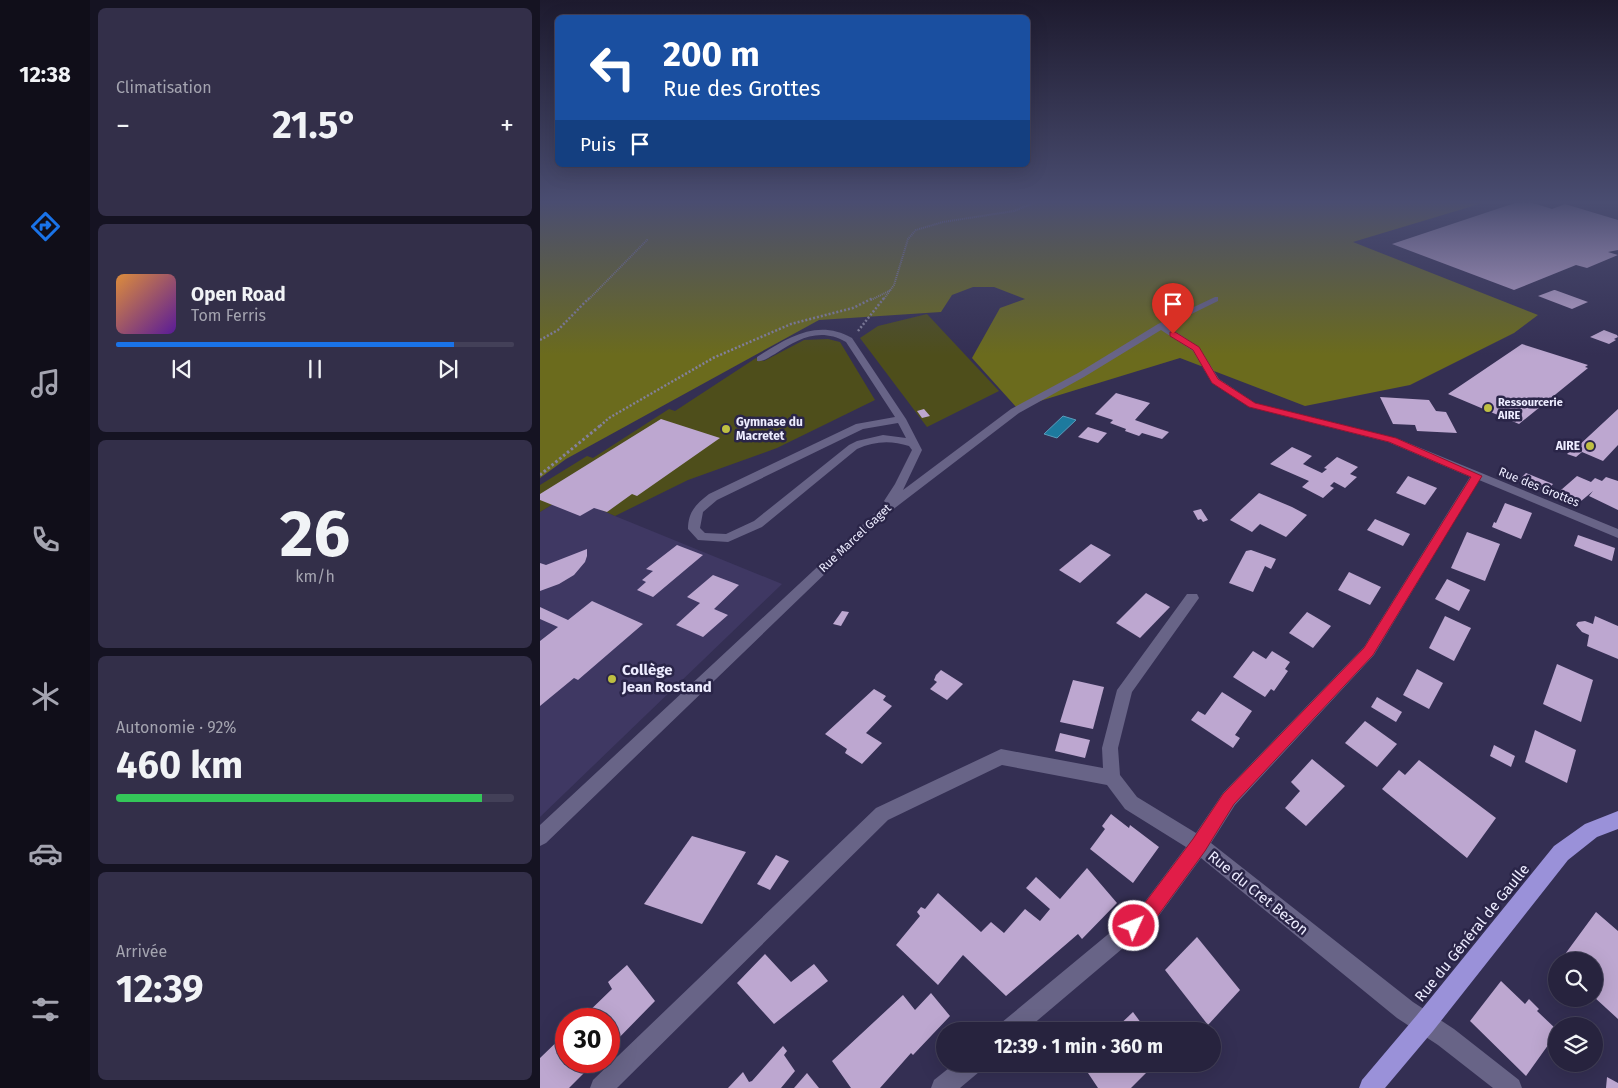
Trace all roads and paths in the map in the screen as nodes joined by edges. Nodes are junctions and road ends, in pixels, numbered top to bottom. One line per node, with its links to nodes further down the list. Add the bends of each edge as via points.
1 (634, 253): 6 (path, via 558,330)
2 (903, 253): 3 (path)
3 (891, 290): 7 (path); 11 (path, via 853,308 791,324 713,358 609,418)
4 (1215, 299): 5 (street, Rue Marcel Gaget)
5 (1161, 326): 12 (street, Rue des Grottes, via 1196,349 1215,381 1252,405 1392,440); 13 (street, Rue Marcel Gaget, via 1015,411)
6 (540, 340)
7 (849, 340): 8 (street, via 831,333 809,334 790,340); 9 (street)
8 (760, 360)
9 (901, 419): 10 (street); 10 (street, via 860,426 713,497 693,516 694,529 702,537 728,538 758,524 865,441 901,439)
10 (915, 444): 13 (street, via 914,459)
11 (540, 475)
12 (1477, 476): 14 (street, Rue des Grottes); 19 (street, via 1369,651 1229,799)
13 (883, 511): 18 (street, Rue Marcel Gaget)
14 (1618, 534)
15 (1192, 598): 16 (street, via 1125,690 1110,748)
16 (1112, 778): 19 (street, Rue du Cret Bezon, via 1131,803); 23 (street, via 1001,757 882,814)
17 (1618, 820): 21 (main road, Rue du Général de Gaulle, via 1591,830 1561,853)
18 (540, 837)
19 (1199, 845): 20 (street, via 1148,914); 21 (street, Rue du Cret Bezon)
20 (1020, 1022)
21 (1425, 1023): 25 (main road, Rue du Général de Gaulle); 26 (street, Rue du Cret Bezon)
22 (961, 1072): 24 (street)
23 (601, 1088)
24 (942, 1088)
25 (1370, 1088)
26 (1511, 1088)

